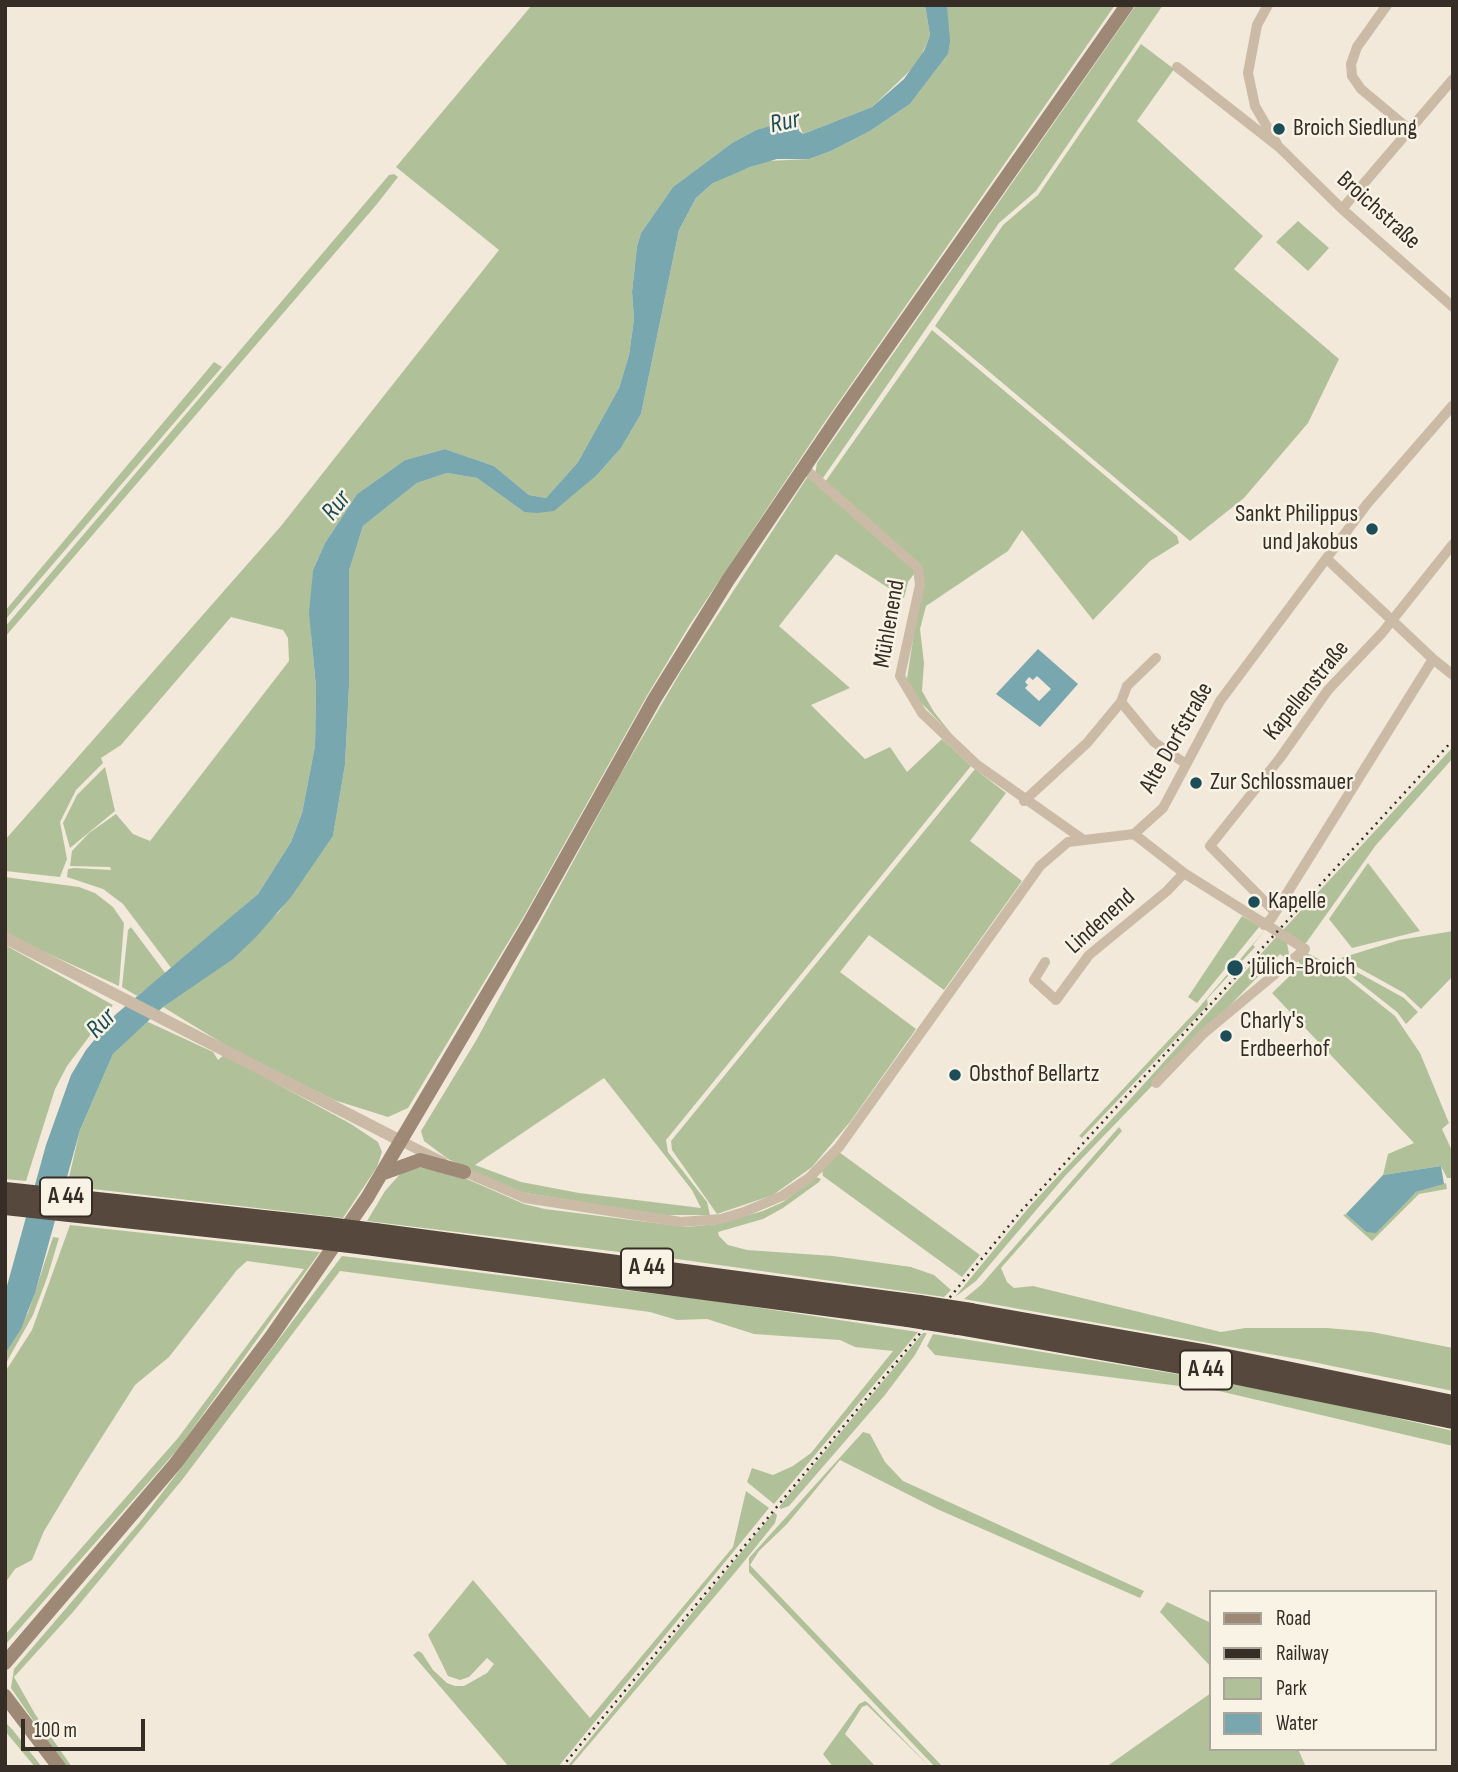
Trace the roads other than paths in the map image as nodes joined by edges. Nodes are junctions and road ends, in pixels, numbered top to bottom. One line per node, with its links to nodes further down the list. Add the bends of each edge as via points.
1 (1127, 5): 11 (main road)
2 (1268, 5): 7 (street, via 1257,25 1248,73 1255,106)
3 (1387, 5): 6 (street, via 1357,47 1352,76)
4 (1177, 67): 7 (street, Broichstraße)
5 (1453, 79): 6 (street)
6 (1410, 130): 8 (street)
7 (1279, 147): 8 (street, Broichstraße)
8 (1342, 209): 9 (street, Broichstraße)
9 (1453, 307)
10 (1453, 405): 13 (street, Alte Dorfstraße)
11 (804, 468): 20 (street, Mühlenend, via 918,568 920,585 901,682 922,713); 29 (main road, via 655,698)
12 (1453, 544): 14 (street)
13 (1327, 559): 14 (street); 19 (street, Alte Dorfstraße, via 1220,701)
14 (1391, 622): 16 (street); 24 (street, Kapellenstraße, via 1328,690 1210,846)
15 (1156, 658): 18 (street, via 1127,686)
16 (1433, 659): 17 (street); 24 (street)
17 (1451, 671)
18 (1121, 702): 19 (street, via 1154,743); 20 (street, via 1087,743)
19 (1186, 764): 21 (street, Alte Dorfstraße, via 1163,808)
20 (1024, 801): 22 (street, Mühlenend)
21 (1134, 834): 22 (street); 23 (street)
22 (1081, 838): 30 (street, via 1062,846 1040,866 839,1147 809,1178 782,1196 744,1212 701,1221 655,1219 538,1200)
23 (1184, 873): 25 (street); 27 (street, Lindenend, via 1089,955 1056,1000 1034,981)
24 (1275, 912): 25 (street)
25 (1264, 925): 28 (street, via 1305,949 1203,1034)
26 (5, 938): 29 (street)
27 (1045, 962)
28 (1156, 1083)
29 (403, 1142): 30 (street); 31 (main road)
30 (464, 1172): 31 (main road, via 420,1160)
31 (383, 1174): 38 (main road, via 271,1337 176,1462)
32 (5, 1191): 34 (highway, A 44)
33 (5, 1206): 34 (highway, A 44)
34 (125, 1211): 35 (highway, A 44, bridge)
35 (914, 1311): 36 (highway, A 44, bridge, via 971,1312); 37 (highway, A 44, bridge, via 958,1326)
36 (1453, 1404)
37 (1453, 1420)
38 (5, 1663)
39 (5, 1696): 41 (main road)
40 (5, 1709): 41 (main road)
41 (23, 1721): 42 (main road)
42 (59, 1767)

